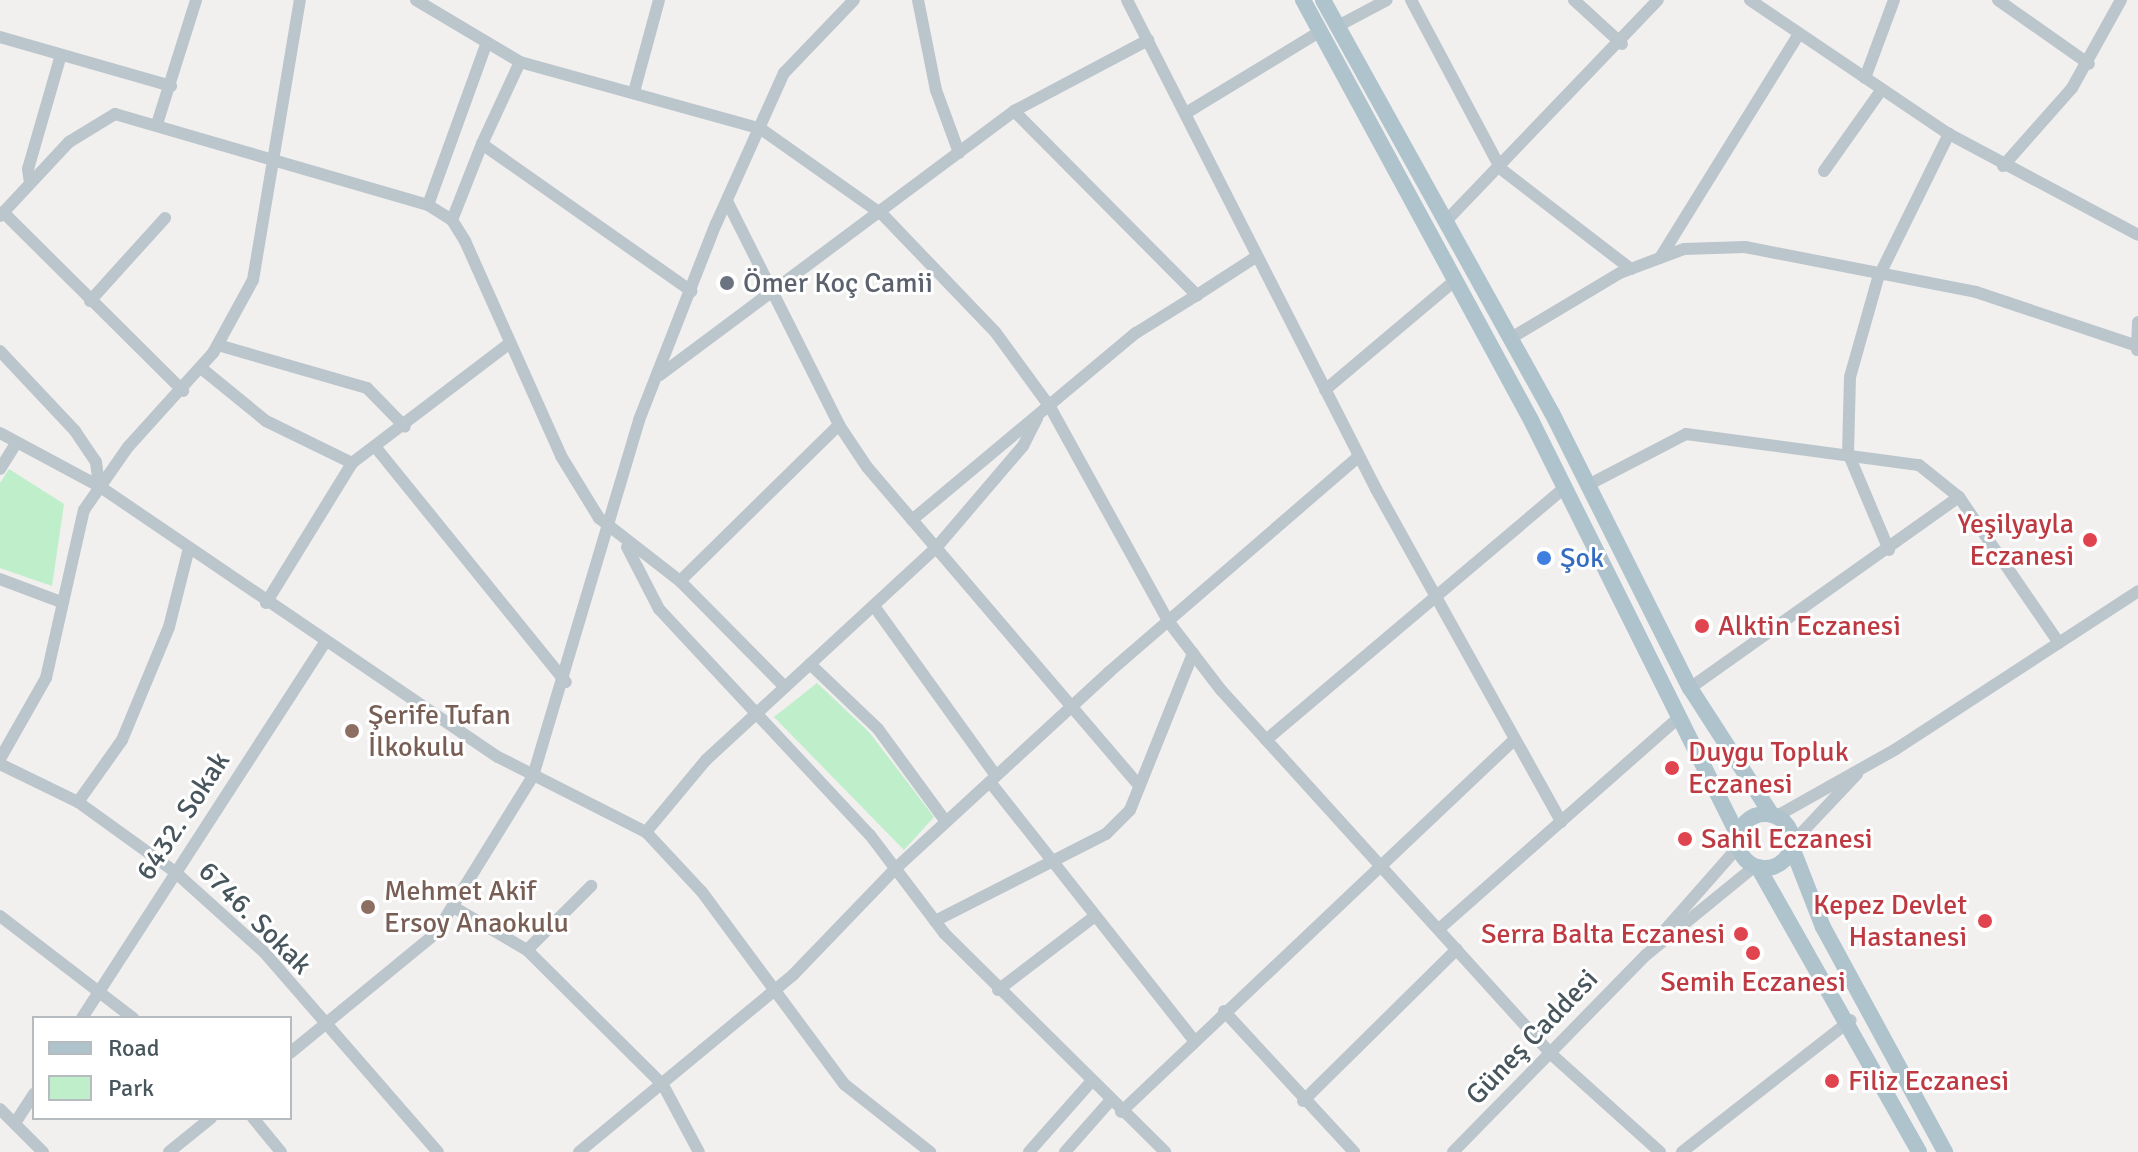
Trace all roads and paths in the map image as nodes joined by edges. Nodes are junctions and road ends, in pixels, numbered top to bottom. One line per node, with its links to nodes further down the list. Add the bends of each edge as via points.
1 (196, 0): 29 (street)
2 (300, 0): 39 (street)
3 (416, 0): 23 (street)
4 (659, 0): 31 (street)
5 (854, 0): 35 (street, via 798,52)
6 (918, 0): 38 (street, via 936,90)
7 (1127, 0): 22 (street)
8 (1303, 0): 19 (main road)
9 (1323, 0): 18 (main road)
10 (1387, 0): 18 (street)
11 (1411, 0): 41 (street)
12 (1574, 0): 24 (street)
13 (1658, 0): 24 (street)
14 (1750, 0): 20 (street)
15 (1894, 0): 28 (street)
16 (1998, 0): 27 (street)
17 (2121, 0): 27 (street)
18 (1338, 26): 50 (main road)
19 (1321, 31): 33 (street); 56 (main road)
20 (1799, 34): 28 (street); 53 (street)
21 (0, 37): 25 (street)
22 (1148, 40): 32 (street); 33 (street)
23 (487, 42): 26 (street); 45 (street)
24 (1622, 44): 41 (street)
25 (61, 55): 29 (street); 43 (street, via 28,169)
26 (520, 62): 31 (street); 37 (street)
27 (2089, 64): 40 (street)
28 (1865, 78): 30 (street)
29 (171, 86): 34 (street)
30 (1882, 89): 36 (street); 42 (street)
31 (634, 92): 35 (street)
32 (1014, 111): 38 (street); 59 (street)
33 (1186, 113): 52 (street)
34 (157, 124): 39 (street); 43 (street, via 101,116)
35 (761, 129): 44 (street); 47 (street)
36 (1949, 134): 40 (street); 55 (street)
37 (482, 144): 49 (street); 58 (street)
38 (959, 153): 47 (street)
39 (274, 157): 45 (street); 64 (street, via 253,280)
40 (2003, 166): 51 (street)
41 (1501, 169): 50 (street); 54 (street)
42 (1824, 171)
43 (30, 183): 46 (street)
44 (727, 201): 57 (street); 58 (street)
45 (428, 205): 49 (street)
46 (2, 214): 60 (street)
47 (883, 215): 57 (street); 71 (street, via 996,333)
48 (165, 218): 60 (street)
49 (452, 220): 63 (street)
50 (1446, 221): 62 (main road)
51 (2138, 235)
52 (1256, 257): 59 (street); 69 (street)
53 (1660, 258): 54 (street); 55 (street, via 1684,249 1745,247 1829,258)
54 (1631, 269): 62 (street)
55 (1878, 278): 65 (street, via 1976,292); 78 (street, via 1850,377)
56 (1457, 279): 69 (street); 84 (main road)
57 (773, 287): 68 (street); 73 (street)
58 (691, 291): 68 (street)
59 (1197, 295): 71 (street, via 1136,333)
60 (90, 301): 70 (street)
61 (2138, 322): 65 (street)
62 (1511, 338): 82 (main road)
63 (509, 344): 74 (street); 87 (street, via 579,489)
64 (218, 345): 67 (street); 74 (street, via 367,388)
65 (2136, 348)
66 (0, 351): 83 (street, via 75,431 96,462)
67 (201, 368): 70 (street); 80 (street, via 266,421)
68 (659, 375): 87 (street)
69 (1325, 390): 79 (street)
70 (183, 391): 83 (street)
71 (1050, 407): 72 (street); 99 (street)
72 (1037, 418): 86 (street); 89 (street, via 1023,446)
73 (839, 425): 86 (street); 93 (street)
74 (405, 427): 77 (street)
75 (0, 433): 76 (street)
76 (16, 443): 81 (street); 83 (street)
77 (377, 449): 80 (street); 104 (street)
78 (1848, 453): 82 (street, via 1686,434); 85 (street, via 1919,465); 90 (street)
79 (1359, 456): 95 (street); 99 (street)
80 (352, 463): 97 (street)
81 (0, 469)
82 (1588, 485): 106 (main road)
83 (99, 486): 91 (street); 96 (street, via 74,535)
84 (1563, 489): 95 (street); 109 (main road)
85 (1959, 497): 90 (street); 101 (street)
86 (912, 520): 89 (street)
87 (608, 527): 88 (street); 104 (street)
88 (627, 547): 93 (street); 108 (street, via 659,609)
89 (935, 549): 98 (street); 107 (street)
90 (1889, 550): 106 (street)
91 (188, 552): 97 (street); 117 (street, via 169,627 122,740)
92 (0, 579): 96 (street)
93 (680, 581): 105 (street)
94 (2137, 594): 101 (street)
95 (1434, 597): 110 (street); 111 (street)
96 (61, 602): 112 (street, via 46,678)
97 (266, 603): 100 (street)
98 (874, 606): 103 (street); 115 (street)
99 (1168, 621): 102 (street); 107 (street)
100 (326, 641): 114 (street); 128 (street, 6432. Sokak)
101 (2059, 643): 113 (street)
102 (1193, 653): 110 (street); 116 (street)
103 (810, 664): 105 (street); 119 (street, via 878,729)
104 (566, 682): 114 (street)
105 (785, 687): 108 (street)
106 (1690, 688): 118 (main road)
107 (1070, 708): 115 (street); 116 (street)
108 (755, 713): 121 (street); 126 (street)
109 (1676, 720): 120 (street); 122 (main road)
110 (1266, 740): 127 (street)
111 (1514, 740): 120 (street); 127 (street)
112 (0, 762): 117 (street, 6746. Sokak)
113 (1862, 769): 118 (street); 123 (street)
114 (533, 776): 121 (street); 130 (street)
115 (993, 779): 119 (street); 124 (street)
116 (1139, 786): 124 (street, via 1130,810 1106,834)
117 (78, 802): 128 (street, 6746. Sokak)
118 (1774, 816): 122 (main road, via 1755,817); 123 (main road)
119 (946, 822): 126 (street)
120 (1561, 822): 134 (street)
121 (646, 832): 138 (street)
122 (1739, 841): 125 (main road); 137 (street)
123 (1792, 844): 125 (main road, via 1779,864); 174 (main road, via 1823,927)
124 (1054, 863): 132 (street); 133 (street)
125 (1756, 866): 137 (street); 144 (main road)
126 (895, 869): 133 (street); 138 (street)
127 (1384, 869): 134 (street); 141 (street)
128 (175, 872): 140 (street, 6432. Sokak); 145 (street, 6746. Sokak, via 264,952)
129 (591, 886): 136 (street)
130 (455, 908): 136 (street); 145 (street, via 436,933)
131 (0, 916): 140 (street)
132 (1095, 916): 139 (street); 146 (street)
133 (935, 921): 139 (street)
134 (1439, 929): 135 (street)
135 (1457, 949): 148 (street); 153 (street)
136 (527, 950): 150 (street)
137 (1646, 955): 148 (street, Güneş Caddesi)
138 (775, 990): 150 (street); 165 (street, via 844,1084)
139 (998, 990): 149 (street)
140 (99, 991): 142 (street, 6432. Sokak); 143 (street)
141 (1224, 1011): 146 (street); 153 (street)
142 (83, 1016)
143 (130, 1016)
144 (1851, 1020): 172 (street); 173 (main road)
145 (323, 1026): 147 (street); 162 (street, 6746. Sokak)
146 (1194, 1040): 155 (street)
147 (292, 1051)
148 (1550, 1053): 170 (street, Güneş Caddesi); 171 (street)
149 (1090, 1083): 152 (street); 166 (street)
150 (663, 1085): 163 (street); 164 (street)
151 (32, 1097): 158 (street)
152 (1110, 1101): 155 (street); 167 (street)
153 (1303, 1101): 169 (street)
154 (0, 1109): 158 (street)
155 (1121, 1112): 168 (street)
156 (209, 1120): 160 (street)
157 (255, 1120): 161 (street)
158 (15, 1123): 159 (street)
159 (43, 1152)
160 (169, 1152)
161 (281, 1152)
162 (438, 1152)
163 (579, 1152)
164 (699, 1152)
165 (930, 1152)
166 (1029, 1152)
167 (1065, 1152)
168 (1165, 1152)
169 (1354, 1152)
170 (1453, 1152)
171 (1660, 1152)
172 (1682, 1152)
173 (1919, 1152)
174 (1945, 1152)

